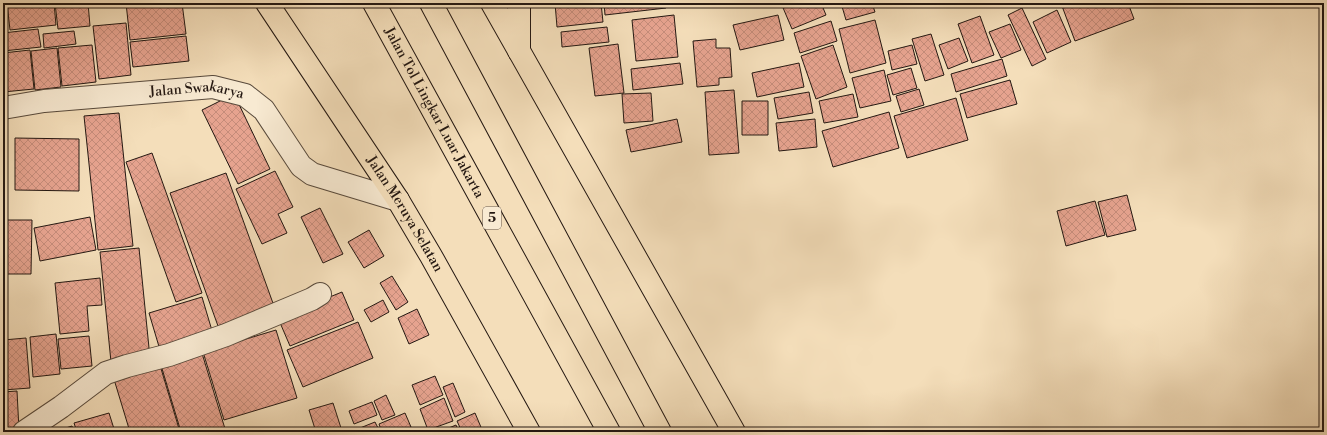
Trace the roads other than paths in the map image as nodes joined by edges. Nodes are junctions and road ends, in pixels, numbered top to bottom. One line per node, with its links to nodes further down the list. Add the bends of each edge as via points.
1 (267, 3): 8 (main road, Jalan Meruya Selatan)
2 (374, 3): 12 (main road, Jalan Tol Lingkar Luar Jakarta / 5)
3 (432, 3): 13 (main road)
4 (492, 3): 6 (main road)
5 (519, 3): 6 (main road)
6 (519, 52): 14 (main road)
7 (3, 108): 8 (street, Jalan Swakarya, via 44,101 219,88 245,95 264,110 301,166 312,174)
8 (398, 200): 11 (main road, Jalan Meruya Selatan)
9 (320, 294): 10 (street, via 226,335 106,373)
10 (24, 432)
11 (529, 432)
12 (609, 432)
13 (660, 432)
14 (734, 432)

